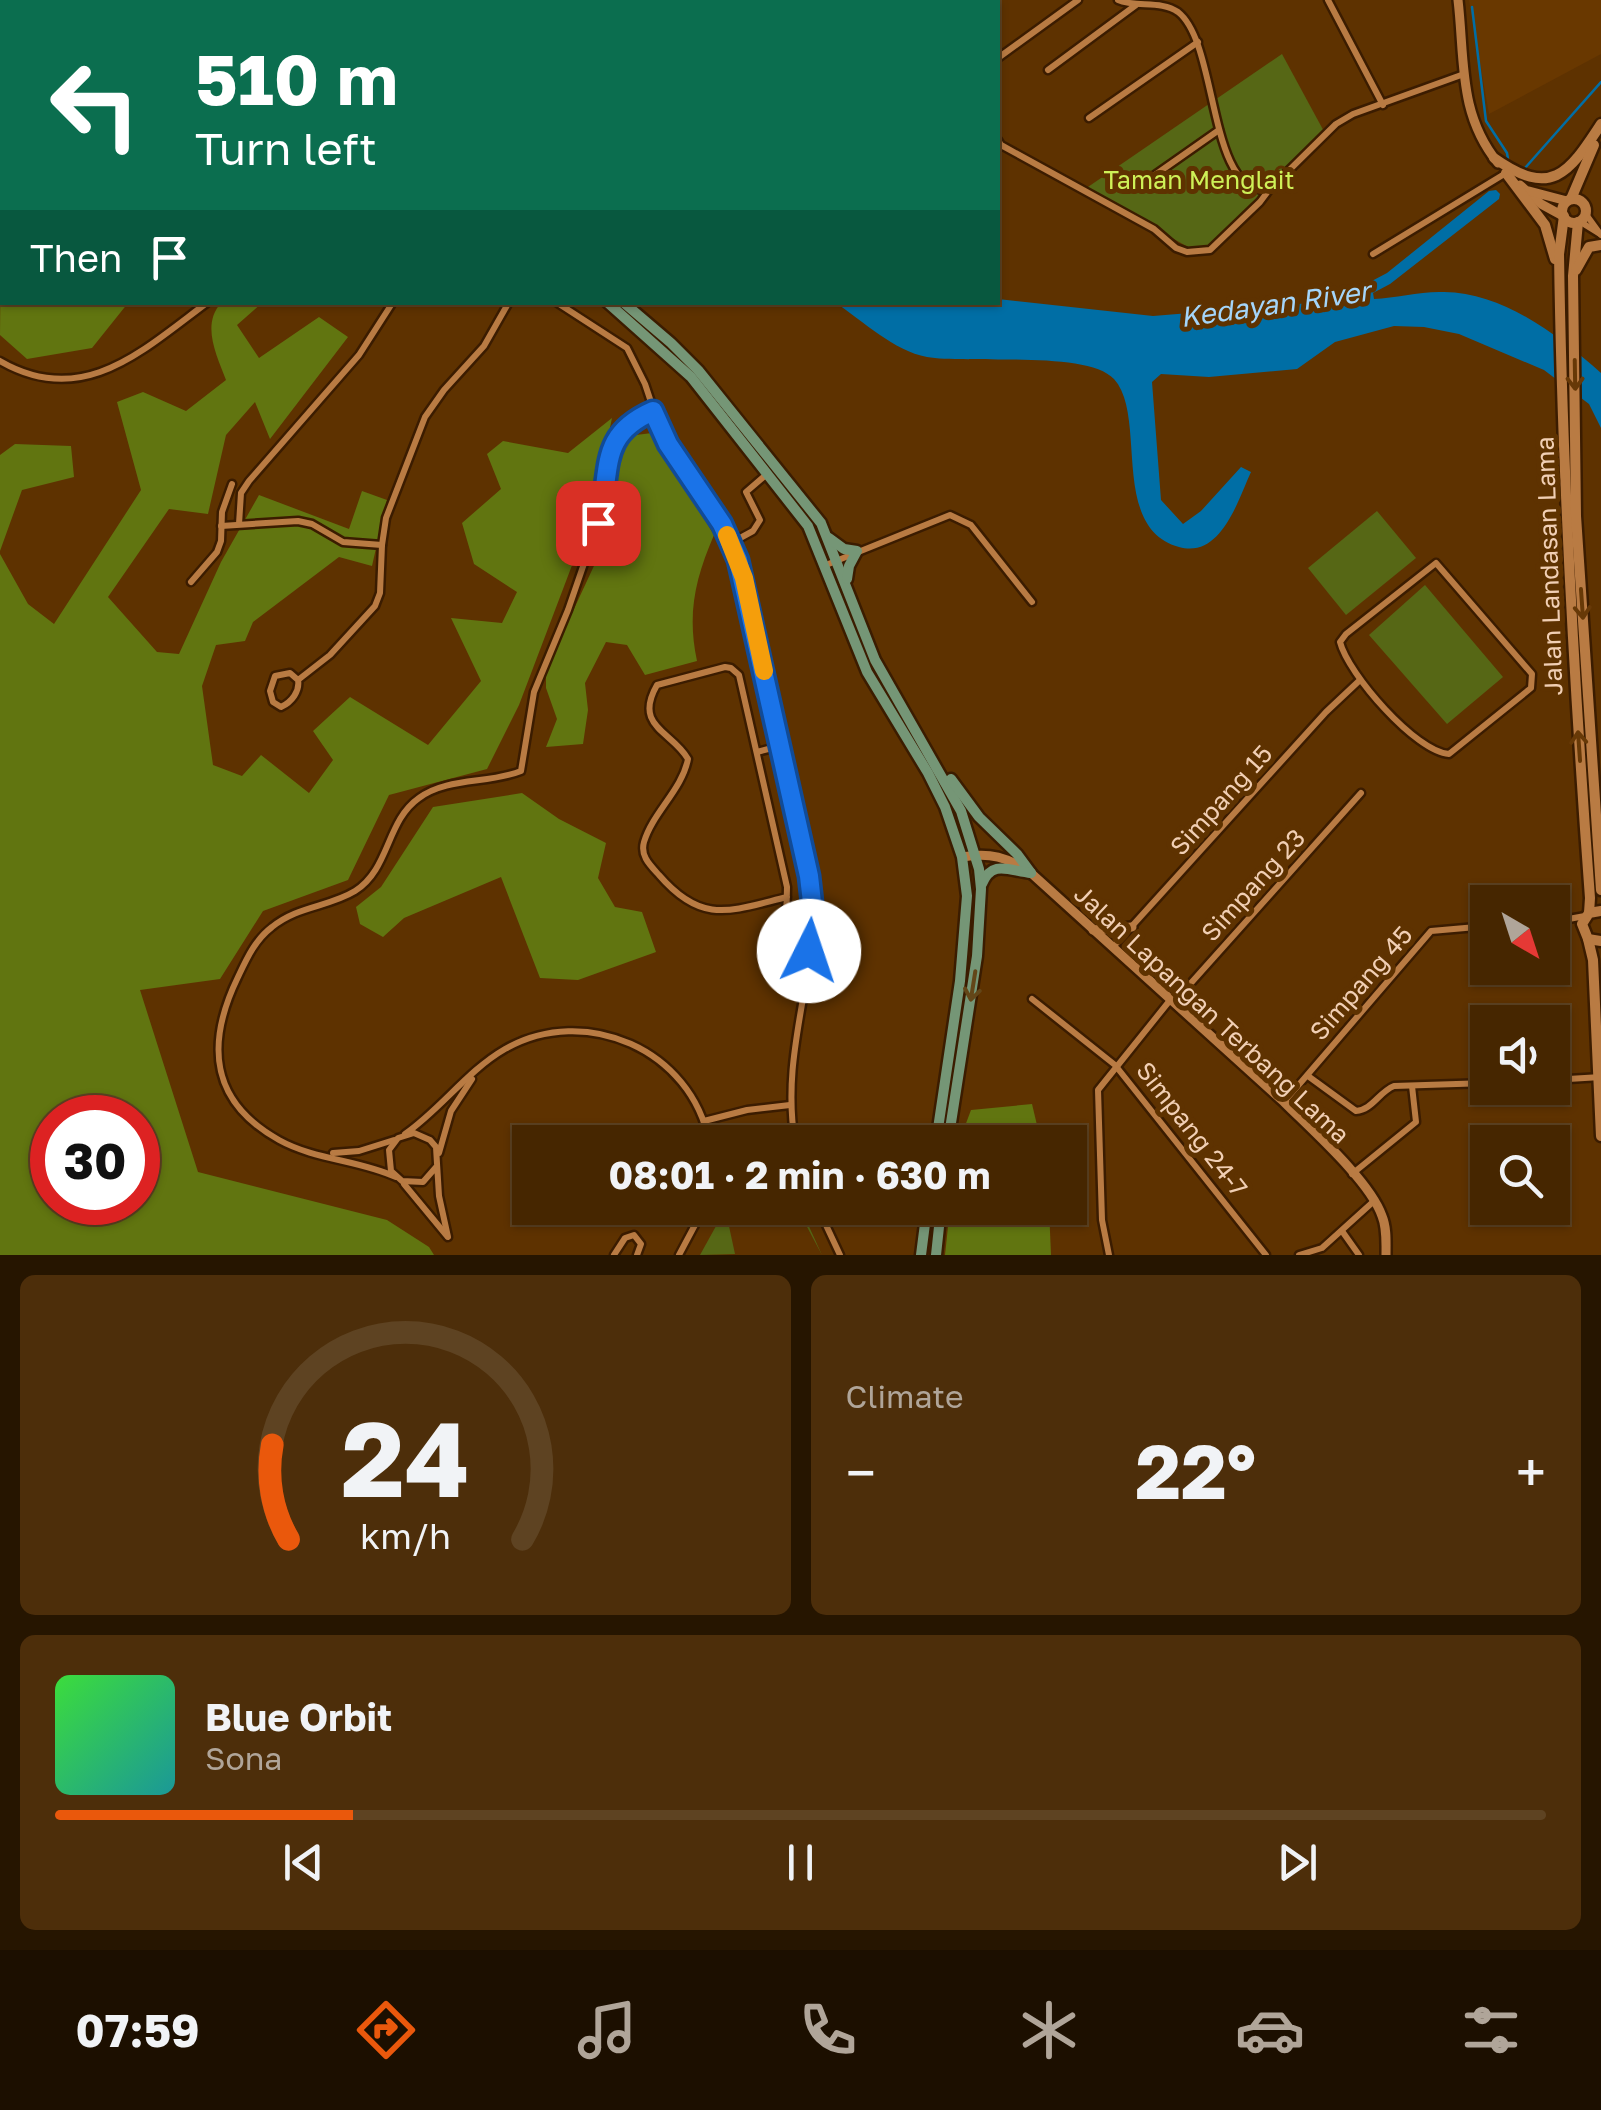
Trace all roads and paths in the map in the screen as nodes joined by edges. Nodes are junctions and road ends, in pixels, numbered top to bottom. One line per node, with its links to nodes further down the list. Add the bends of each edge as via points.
1 (1078, 0): 8 (street)
2 (1118, 0): 6 (street)
3 (1328, 0): 11 (street)
4 (1458, 0): 10 (street)
5 (1152, 2): 6 (street); 7 (street, via 1176,10)
6 (1137, 4): 9 (street)
7 (1198, 42): 12 (street); 14 (street)
8 (1000, 57)
9 (1048, 70)
10 (1464, 74): 11 (street); 16 (street, via 1473,124)
11 (1383, 105): 20 (street, via 1336,124)
12 (1089, 118)
13 (1601, 126): 16 (main road, via 1576,162 1556,177 1526,178); 21 (main road)
14 (1220, 130): 18 (street); 20 (street, via 1243,183)
15 (1000, 143): 20 (street, via 1187,252 1210,250)
16 (1494, 158): 17 (street)
17 (1506, 172): 19 (street); 25 (street); 27 (main road, via 1545,225)
18 (1142, 184)
19 (1522, 188): 21 (street); 22 (street)
20 (1268, 190)
21 (1569, 200): 22 (main road); 23 (main road, via 1582,202)
22 (1564, 216): 23 (main road); 27 (main road, Jalan Landasan Lama)
23 (1581, 219): 26 (main road, Jalan Landasan Lama)
24 (1601, 246): 26 (main road, via 1583,254)
25 (1373, 254)
26 (1573, 276): 58 (main road, Jalan Landasan Lama, one-way to 58, via 1576,516)
27 (1559, 280): 60 (main road, Jalan Landasan Lama, one-way to 27, via 1570,624)
28 (203, 305): 34 (street, via 98,375 53,381)
29 (391, 305): 38 (street, via 359,355 249,482 241,494)
30 (507, 305): 42 (street, via 484,346 425,417)
31 (561, 305): 35 (street, via 626,348)
32 (609, 305): 36 (main road, via 690,377)
33 (626, 305): 40 (main road, via 698,370)
34 (0, 361)
35 (653, 411): 41 (street); 85 (street, via 628,423 615,439 598,523 534,692 522,771 422,795 398,821 374,874 351,893 276,924 254,946 226,1002 217,1042 229,1092 277,1139)
36 (768, 474): 41 (street, via 746,492 760,520); 44 (main road)
37 (232, 484): 39 (street)
38 (239, 524): 39 (street); 42 (street, via 298,521 344,542)
39 (221, 526): 45 (street, via 217,552)
40 (828, 538): 43 (main road); 44 (main road)
41 (731, 543): 50 (street)
42 (382, 545): 48 (street, via 375,606)
43 (857, 552): 44 (street); 46 (main road); 47 (street, via 950,515 971,525)
44 (831, 563): 46 (main road); 55 (main road, via 867,672 934,783)
45 (191, 582)
46 (846, 584): 51 (main road, via 875,660)
47 (1032, 602)
48 (298, 680): 48 (street, via 292,700 276,706 270,690 275,676)
49 (1360, 680): 49 (street, via 1340,642 1436,563 1534,681 1449,754 1436,753 1408,731); 61 (street, Simpang 15)
50 (780, 746): 52 (street); 66 (street, via 812,896)
51 (928, 751): 54 (main road, via 962,811); 56 (main road)
52 (757, 752): 59 (street); 59 (street, via 731,668 656,685 650,717 688,759 642,848 672,890 695,906 726,910)
53 (1361, 793): 68 (street, Simpang 23)
54 (976, 854): 55 (street, Jalan Lapangan Terbang Lama); 56 (street, Jalan Lapangan Terbang Lama, via 1011,859); 57 (main road)
55 (962, 857): 81 (main road, via 968,896)
56 (1031, 873): 57 (main road, via 998,867); 63 (street, Jalan Lapangan Terbang Lama)
57 (980, 889): 82 (main road, one-way to 82, via 977,956)
58 (1601, 890)
59 (787, 897): 66 (street, via 782,948)
60 (1589, 921): 64 (main road); 72 (main road, Jalan Landasan Lama)
61 (1132, 927): 63 (street); 65 (street, Simpang 15)
62 (1470, 928): 71 (street, Simpang 45, via 1432,932)
63 (1092, 930): 65 (street, Jalan Lapangan Terbang Lama)
64 (1601, 941)
65 (1113, 948): 68 (street, Jalan Lapangan Terbang Lama)
66 (809, 951): 77 (street)
67 (1032, 999): 69 (street, Simpang 24-7)
68 (1172, 1001): 69 (street, Simpang 23); 76 (street, Jalan Lapangan Terbang Lama)
69 (1116, 1065): 102 (street, Simpang 23, via 1098,1090); 103 (street, Simpang 24-7)
70 (482, 1066): 78 (street, via 529,1038 598,1031 641,1048 671,1071); 83 (street); 86 (street, via 452,1111)
71 (1308, 1076): 75 (street, via 1356,1112 1385,1090); 76 (street, Simpang 45)
72 (1600, 1076): 73 (street); 84 (main road, Jalan Landasan Lama)
73 (1570, 1078)
74 (1470, 1084): 75 (street)
75 (1412, 1086): 88 (street, via 1416,1122)
76 (1284, 1102): 88 (street, Jalan Lapangan Terbang Lama)
77 (790, 1105): 78 (street); 80 (street)
78 (704, 1122): 79 (street)
79 (705, 1125)
80 (793, 1125)
81 (938, 1125)
82 (951, 1125)
83 (402, 1136): 85 (street); 86 (street, via 430,1140); 89 (street, via 388,1157)
84 (1601, 1136)
85 (322, 1154): 89 (street)
86 (438, 1155): 87 (street)
87 (437, 1166): 89 (street, via 423,1182); 89 (street, via 448,1237)
88 (1352, 1174): 90 (street, Jalan Lapangan Terbang Lama)
89 (399, 1179)
90 (1374, 1201): 95 (street); 106 (street, Jalan Lapangan Terbang Lama)
91 (695, 1225): 98 (street)
92 (826, 1225): 99 (street)
93 (925, 1225): 100 (main road)
94 (939, 1225): 101 (main road)
95 (1342, 1231): 104 (street, via 1322,1248); 105 (street)
96 (614, 1255): 97 (street, via 634,1235 641,1244)
97 (638, 1255)
98 (679, 1255)
99 (840, 1255)
100 (921, 1255)
101 (936, 1255)
102 (1109, 1255)
103 (1266, 1255)
104 (1299, 1255)
105 (1360, 1255)
106 (1386, 1255)

